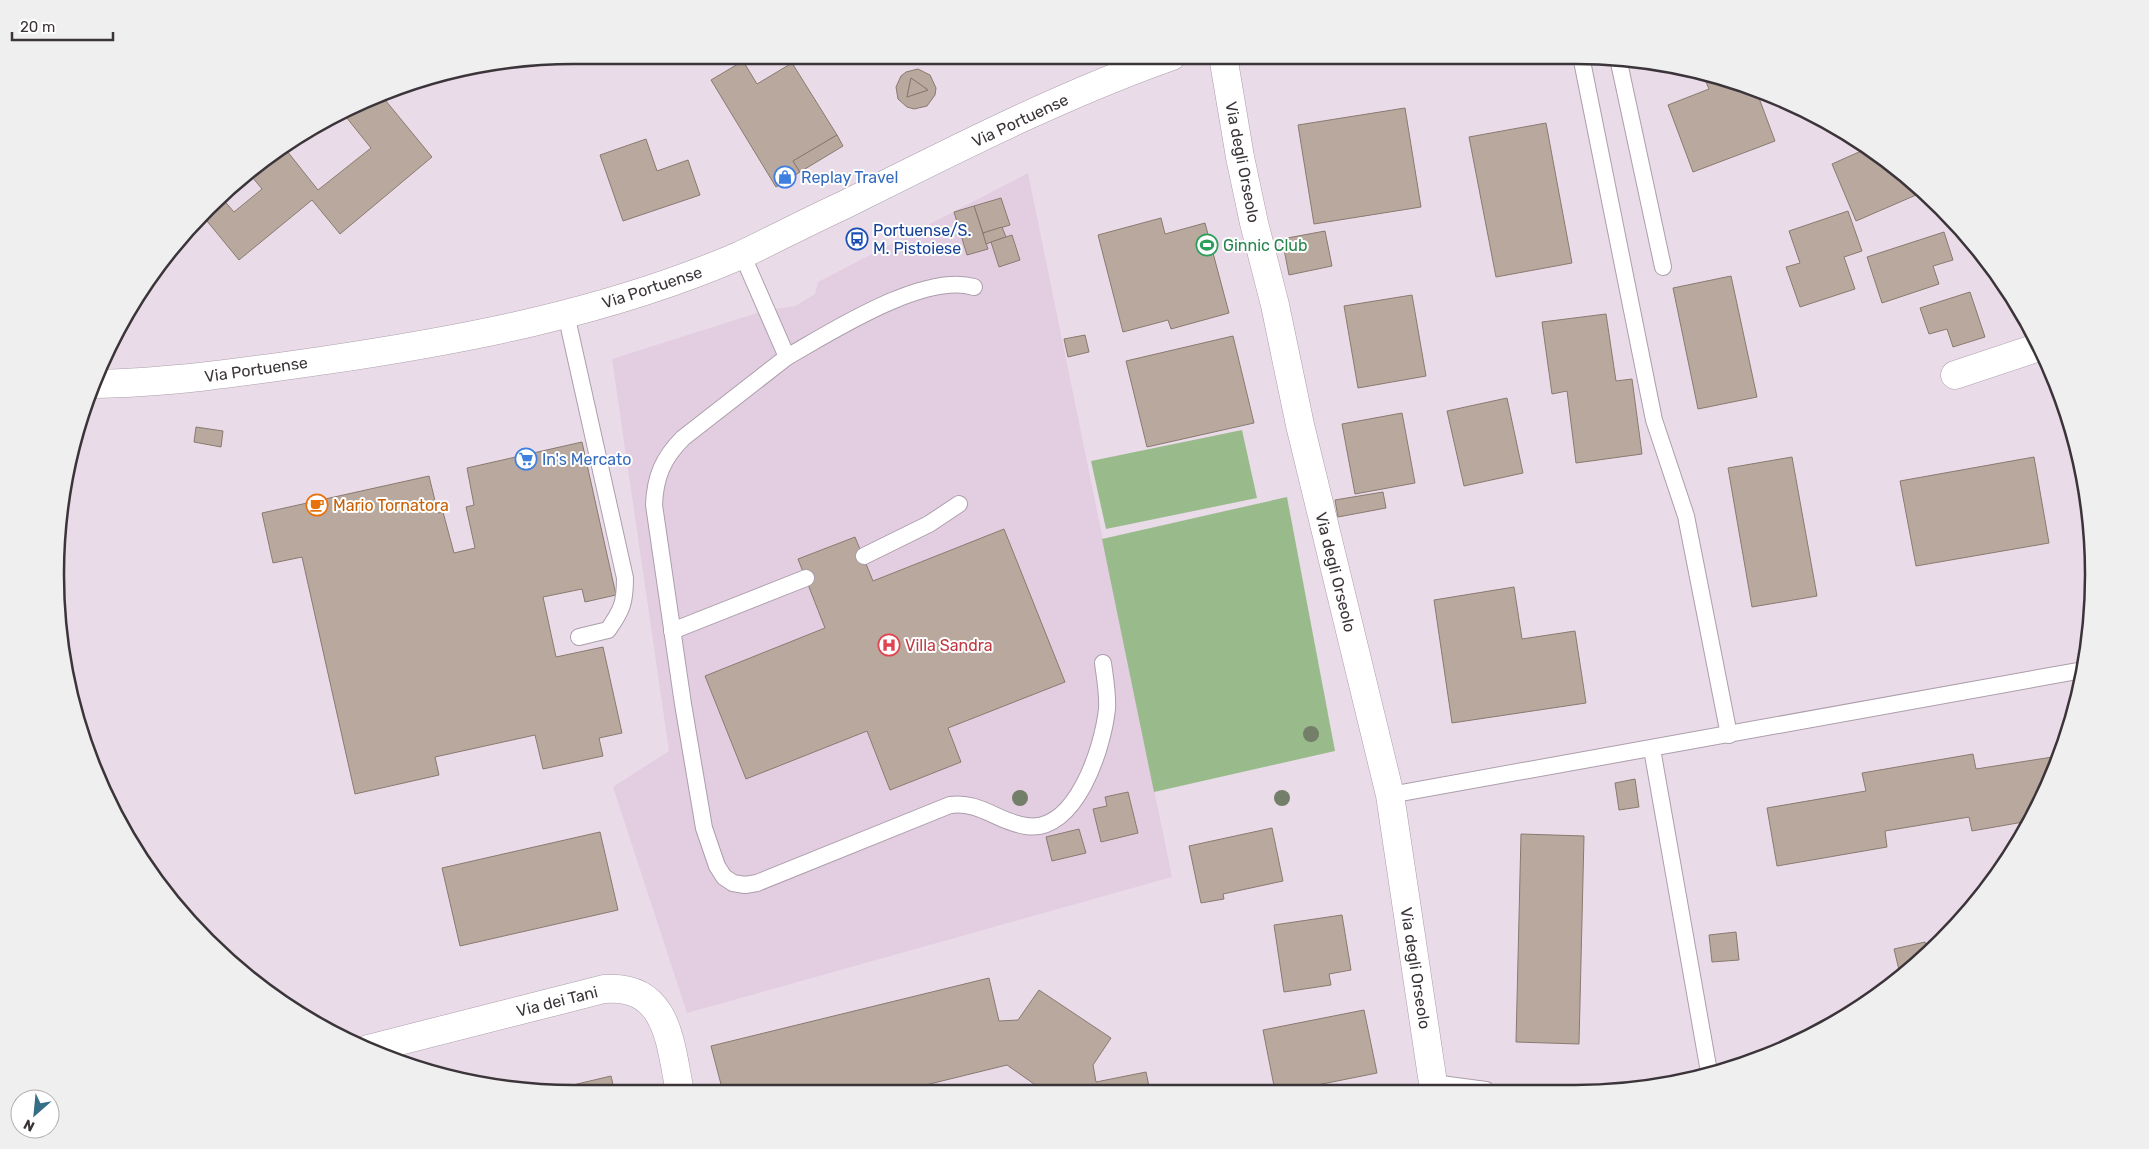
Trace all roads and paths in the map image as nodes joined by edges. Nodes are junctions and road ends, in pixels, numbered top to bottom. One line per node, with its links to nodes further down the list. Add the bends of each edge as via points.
1 (1149, 64): 5 (street, Via Portuense, via 1104,80 1016,120)
2 (1225, 64): 22 (street, Via degli Orseolo, via 1254,223)
3 (1583, 64): 20 (lane, via 1654,420 1686,516)
4 (1620, 66): 6 (lane)
5 (742, 254): 8 (street, Via Portuense, via 675,280); 10 (lane)
6 (1662, 267)
7 (974, 287): 10 (lane, via 962,283 945,284 915,292 846,324)
8 (566, 314): 12 (street, Via Portuense, via 452,340 266,369); 17 (lane, via 625,578 625,598 619,615 608,630)
9 (2033, 349): 11 (street)
10 (787, 357): 16 (lane, via 682,438 668,452 659,472 654,489 655,519)
11 (1955, 375)
12 (101, 384)
13 (959, 504): 14 (lane, via 929,524)
14 (864, 556)
15 (806, 578): 16 (lane)
16 (672, 631): 18 (lane, via 704,828 724,877 745,885 950,805 975,806 1025,826 1039,827 1049,823 1064,812 1081,791 1097,753 1107,706)
17 (579, 636)
18 (1103, 663)
19 (2075, 671): 20 (lane)
20 (1729, 735): 21 (lane)
21 (1652, 749): 22 (lane); 24 (lane)
22 (1390, 795): 26 (street, Via degli Orseolo)
23 (379, 1046): 25 (street, Via dei Tani, via 604,989 625,990 644,998 659,1012)
24 (1708, 1068)
25 (678, 1085)
26 (1434, 1085)

